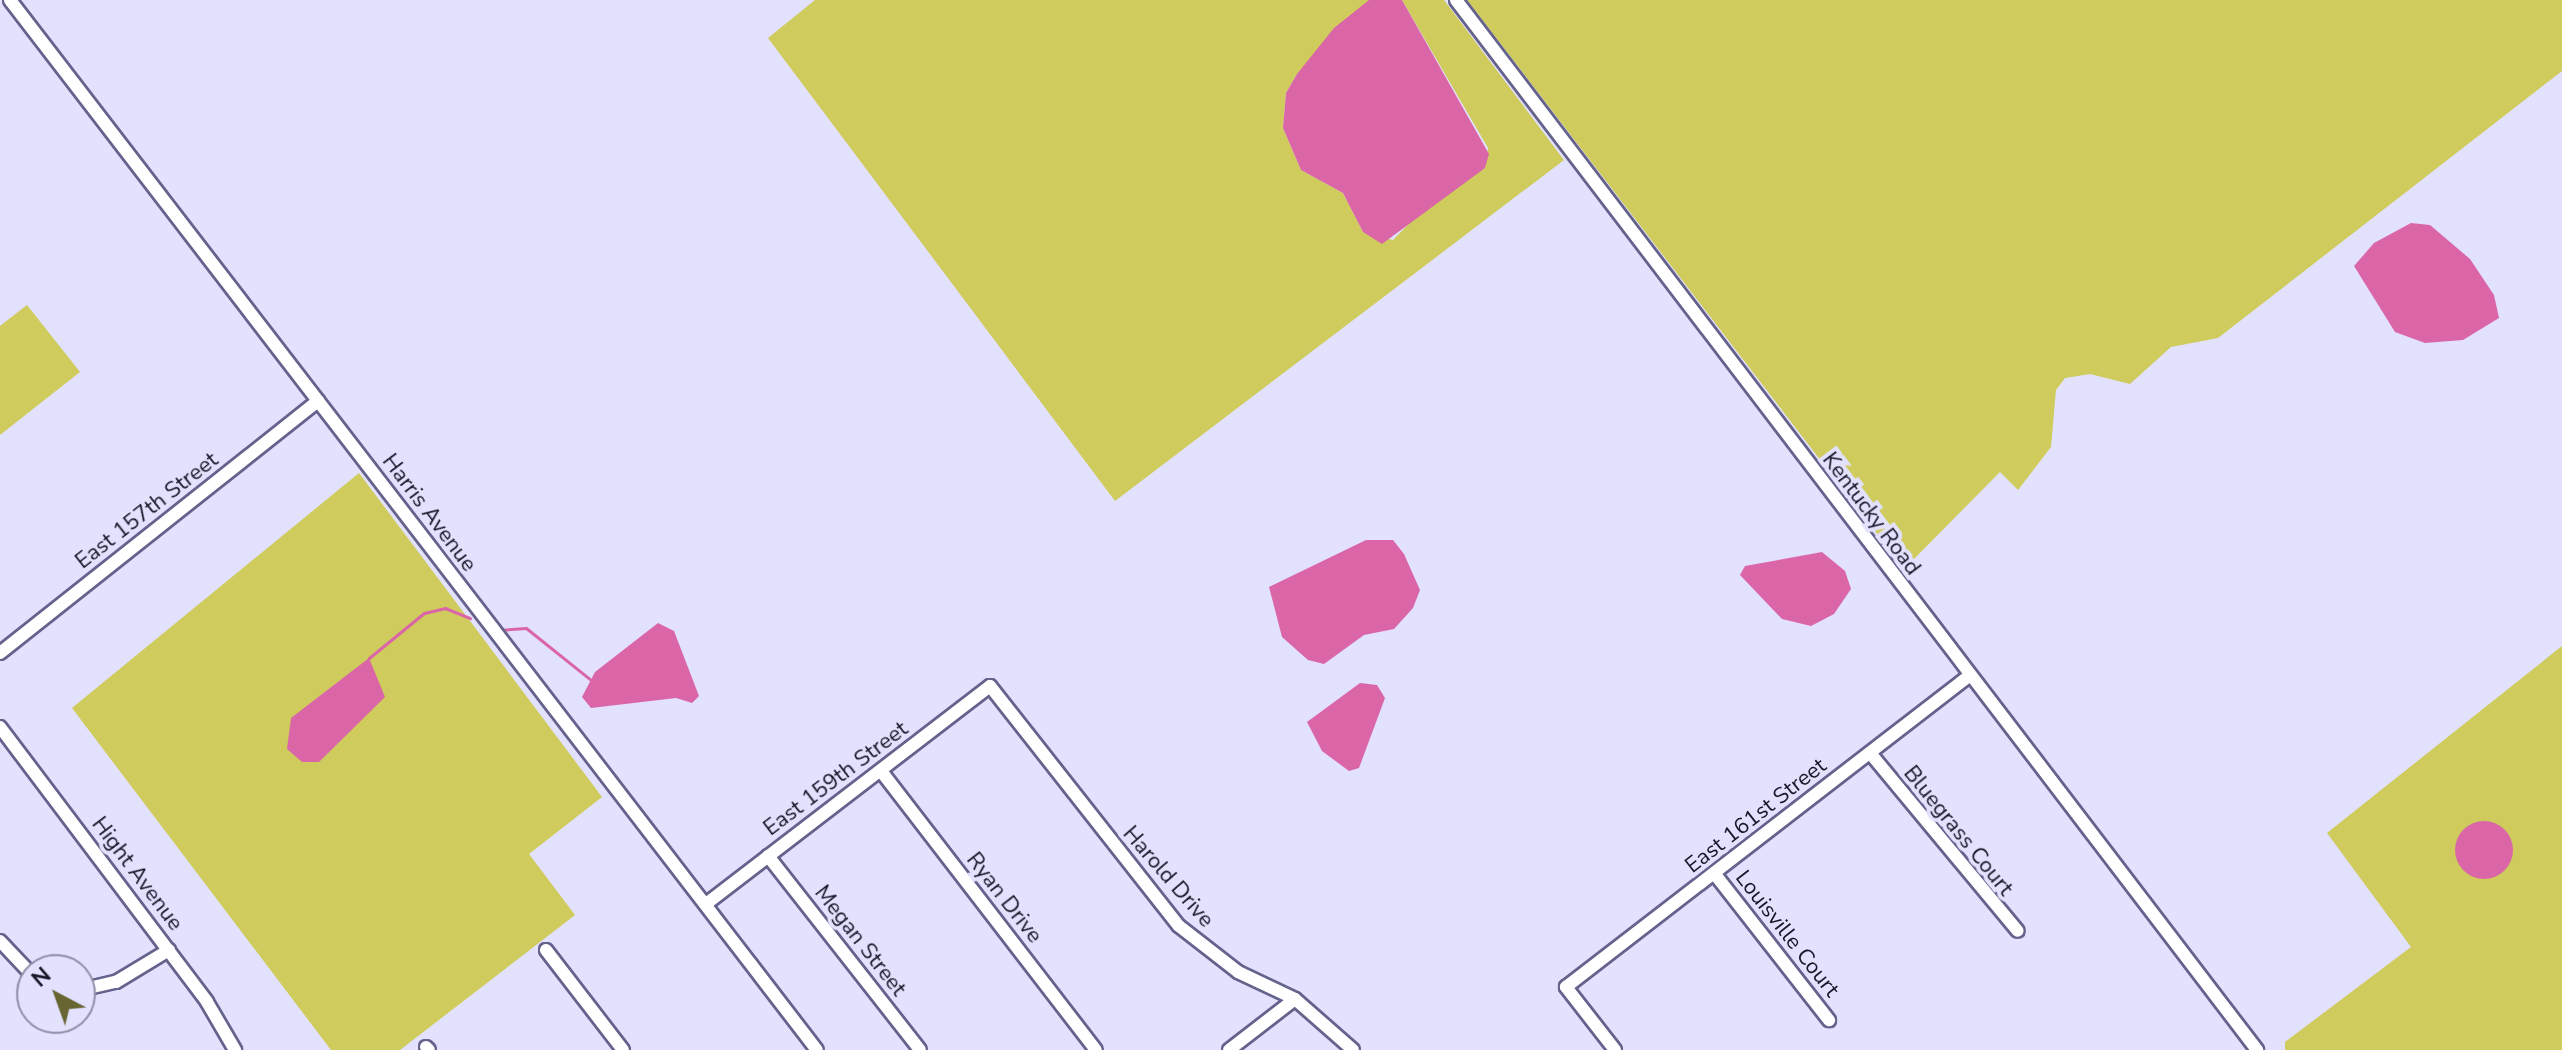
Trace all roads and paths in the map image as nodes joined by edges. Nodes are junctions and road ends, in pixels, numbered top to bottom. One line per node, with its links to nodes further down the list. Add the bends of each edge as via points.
1 (10, 0): 3 (street, Harris Avenue)
2 (1456, 0): 5 (street, Kentucky Road)
3 (318, 401): 4 (street, East 157th Street); 12 (street, Harris Avenue)
4 (0, 653)
5 (1969, 676): 8 (street, East 161st Street); 29 (street, Kentucky Road)
6 (990, 686): 9 (street, East 159th Street); 19 (street, Harold Drive, via 1179,926 1238,972)
7 (0, 727): 15 (street, Hight Avenue)
8 (1870, 753): 11 (street, East 161st Street); 13 (street, Bluegrass Court)
9 (881, 771): 10 (street, East 159th Street); 25 (street, Ryan Drive)
10 (768, 856): 12 (street, East 159th Street); 24 (street, Megan Street)
11 (1714, 873): 20 (street, Louisville Court); 28 (street, East 161st Street, via 1566,987)
12 (706, 904): 23 (street, Harris Avenue)
13 (2018, 931)
14 (0, 941): 17 (street)
15 (169, 950): 18 (street, via 116,982); 21 (street, Hight Avenue)
16 (546, 950): 22 (street)
17 (16, 958)
18 (96, 986)
19 (1295, 999): 26 (street); 27 (street, Harold Drive)
20 (1829, 1020)
21 (235, 1050)
22 (623, 1050)
23 (817, 1050)
24 (920, 1050)
25 (1096, 1050)
26 (1229, 1050)
27 (1353, 1050)
28 (1615, 1050)
29 (2257, 1050)

